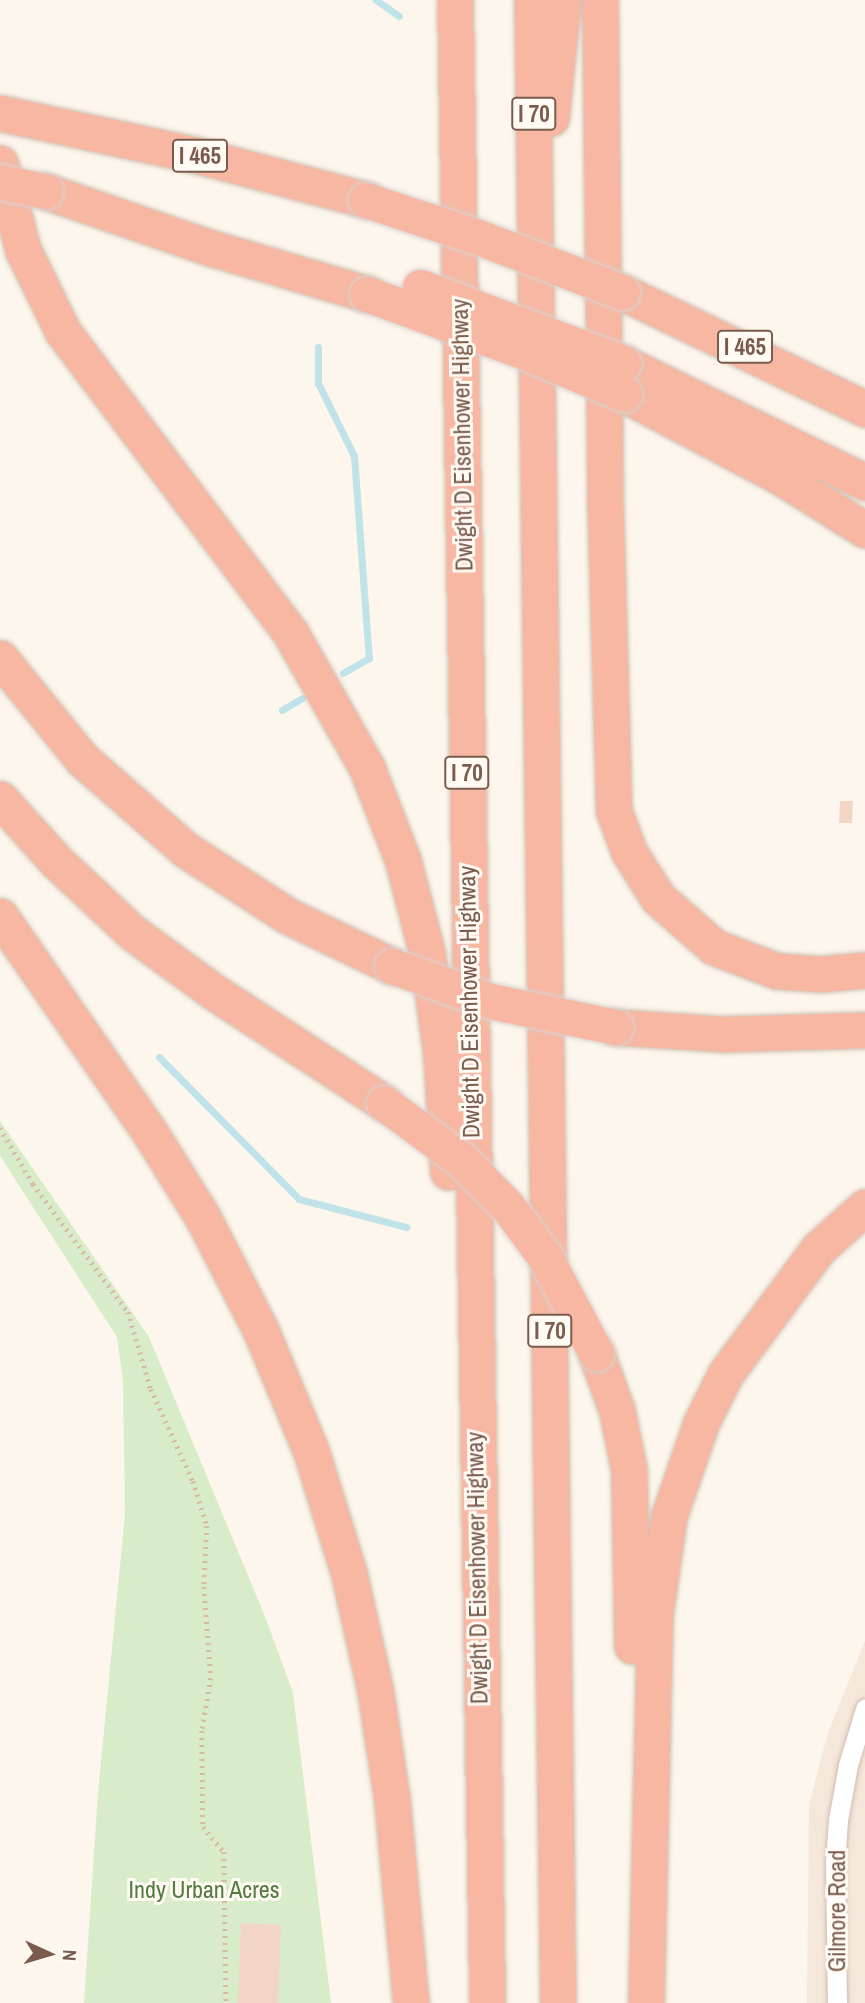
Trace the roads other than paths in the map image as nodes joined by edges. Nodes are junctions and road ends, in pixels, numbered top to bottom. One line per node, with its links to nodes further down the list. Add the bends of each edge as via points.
1 (456, 0): 19 (highway, Dwight D Eisenhower Highway / I 70)
2 (532, 0): 8 (highway, I 70)
3 (563, 0): 8 (highway)
4 (600, 0): 16 (highway, via 605,524 614,811 629,852 658,898 714,947 776,971 821,974)
5 (16, 117): 10 (highway, I 465, bridge, via 196,155 478,237 622,292)
6 (0, 163): 19 (highway, via 23,250 63,332 291,634 367,768 403,861 436,997 458,1362)
7 (0, 182): 9 (highway, I 465, bridge, via 251,235)
8 (536, 228): 23 (highway, I 70)
9 (623, 378): 11 (highway, I 465); 12 (highway)
10 (865, 409)
11 (865, 482)
12 (865, 530)
13 (0, 658): 17 (highway, bridge, via 82,759 186,850 288,916 392,966 490,1001 615,1027 722,1034)
14 (0, 799): 24 (highway, bridge, via 56,861 133,933 456,1155 508,1207 545,1257 596,1353 625,1445 632,1514)
15 (0, 916): 21 (highway, via 149,1131 202,1216 261,1331 311,1451 338,1534 375,1689 393,1811)
16 (865, 970)
17 (865, 1030)
18 (865, 1207): 25 (highway, via 818,1249 771,1306 726,1373 701,1423 669,1516 654,1646)
19 (476, 1545): 22 (highway, Dwight D Eisenhower Highway / I 70)
20 (865, 1709): 26 (street, Gilmore Road, via 838,1820)
21 (411, 2003)
22 (487, 2003)
23 (558, 2003)
24 (630, 2003)
25 (646, 2003)
26 (837, 2003)

